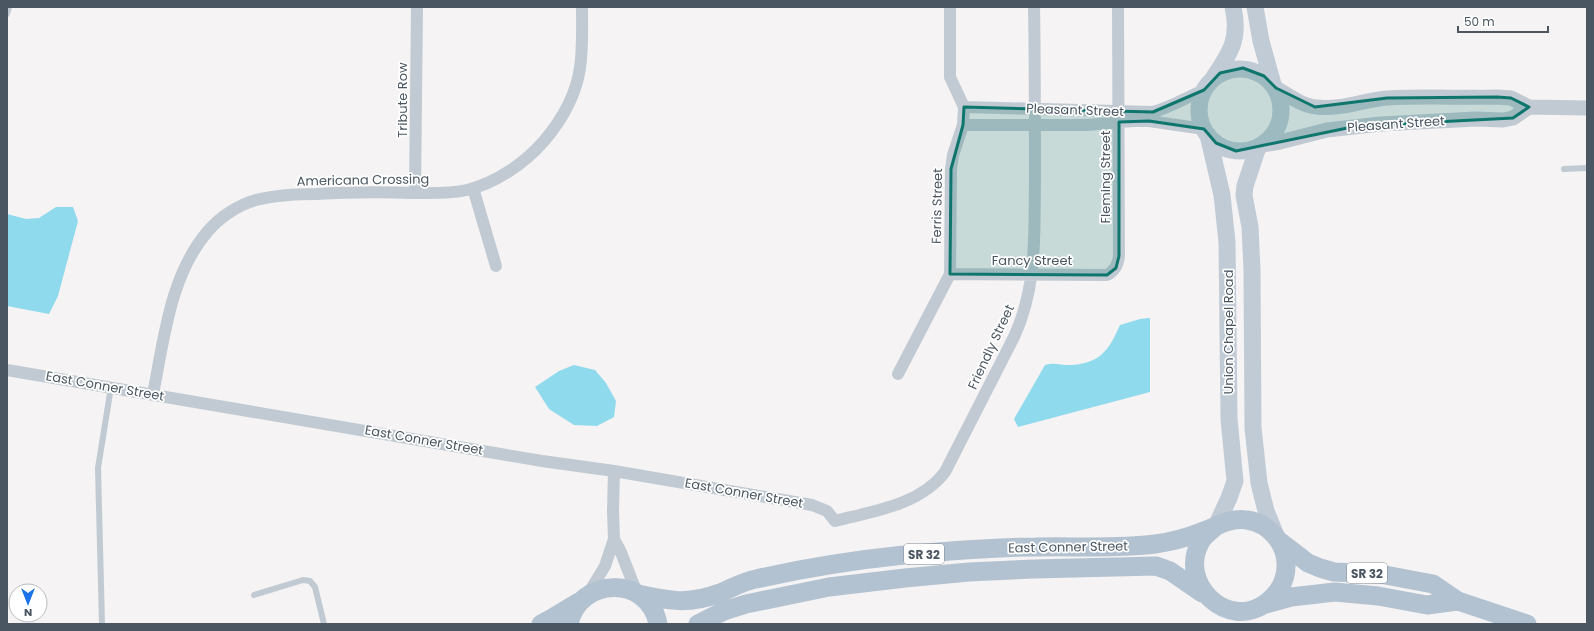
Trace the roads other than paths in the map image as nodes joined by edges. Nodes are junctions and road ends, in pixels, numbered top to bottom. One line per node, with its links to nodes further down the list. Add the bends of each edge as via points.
1 (9, 7): 9 (lane)
2 (417, 7): 24 (street, Tribute Row)
3 (582, 7): 23 (street, Americana Crossing, via 580,69 572,96 554,129 515,167)
4 (950, 7): 12 (street, Ferris Street, via 950,77)
5 (1034, 7): 15 (street, Friendly Street)
6 (1118, 7): 16 (street, Fleming Street)
7 (1234, 7): 10 (main road, via 1236,30 1231,49)
8 (1255, 7): 11 (main road, via 1264,54)
9 (7, 14)
10 (1208, 85): 11 (main road, via 1220,74 1243,68 1264,76); 16 (street, Pleasant Street, via 1167,108); 19 (main road, via 1200,99 1199,110 1200,120)
11 (1274, 86): 13 (street, Pleasant Street, via 1294,99 1315,107 1327,108 1387,98 1497,97 1511,98); 20 (main road, via 1280,98 1281,119 1274,133)
12 (964, 107): 15 (street, Pleasant Street); 17 (street, Ferris Street)
13 (1528, 107): 14 (street, Pleasant Street); 20 (street, Pleasant Street, via 1513,118 1503,120 1382,124 1327,130)
14 (1587, 108)
15 (1035, 109): 16 (street, Pleasant Street); 18 (street, Friendly Street)
16 (1119, 117): 18 (street, Pleasant Street, via 1087,125); 19 (street, Pleasant Street, via 1149,120); 26 (street, Fleming Street, via 1119,256 1116,268)
17 (963, 125): 18 (street, Pleasant Street); 27 (street, Ferris Street, via 951,169)
18 (1035, 125): 28 (street, Friendly Street)
19 (1206, 132): 20 (main road, via 1216,143 1236,151); 35 (main road, Union Chapel Road, via 1222,195 1227,242 1229,419 1235,476 1230,498)
20 (1260, 146): 37 (main road, Union Chapel Road, via 1244,195 1250,227 1252,270 1253,428 1259,483)
21 (1587, 168): 22 (lane)
22 (1564, 169)
23 (473, 188): 24 (street, Americana Crossing, via 440,193); 25 (street)
24 (415, 193): 32 (street, Americana Crossing, via 350,192 286,195 256,200 231,211 208,230 188,260 168,322)
25 (496, 266)
26 (1112, 272): 28 (street, Fancy Street, via 1107,275)
27 (950, 274): 28 (street, Fancy Street); 30 (street, Ferris Street)
28 (1032, 274): 34 (street, Friendly Street, via 1021,322 939,480 911,500)
29 (7, 370): 31 (street, East Conner Street)
30 (898, 374)
31 (111, 387): 32 (street, East Conner Street); 44 (lane, via 98,468)
32 (152, 394): 33 (street, East Conner Street)
33 (614, 471): 34 (street, East Conner Street, via 812,505 827,511); 36 (street)
34 (835, 521)
35 (1215, 526): 37 (main road, SR 32, via 1228,521 1247,520 1264,526); 38 (main road, East Conner Street / SR 32, via 1171,542 1141,546 967,550 837,564 750,580 717,594 687,602); 41 (main road, via 1200,542 1194,558 1194,574)
36 (614, 539): 38 (street); 40 (street, via 605,566)
37 (1277, 539): 42 (main road, SR 32, via 1308,563 1320,568 1334,572 1380,574 1433,584); 43 (main road, via 1283,548 1285,576 1278,592)
38 (638, 594): 40 (main road, East Conner Street, via 617,587 596,591); 48 (main road, via 653,609)
39 (254, 595): 45 (lane, via 303,580 310,581 315,587)
40 (585, 597): 46 (main road, East Conner Street); 47 (main road, via 572,613)
41 (1207, 597): 43 (main road, SR 32, via 1234,611 1252,610); 49 (main road, East Conner Street / SR 32, via 1176,575 1156,566 983,571 829,587 780,596 724,611)
42 (1458, 601): 43 (main road, SR 32, via 1427,605 1378,596 1335,592 1291,597); 50 (main road, SR 32)
43 (1266, 604)
44 (102, 624)
45 (324, 624)
46 (541, 624)
47 (569, 624)
48 (658, 624)
49 (698, 624)
50 (1527, 624)

